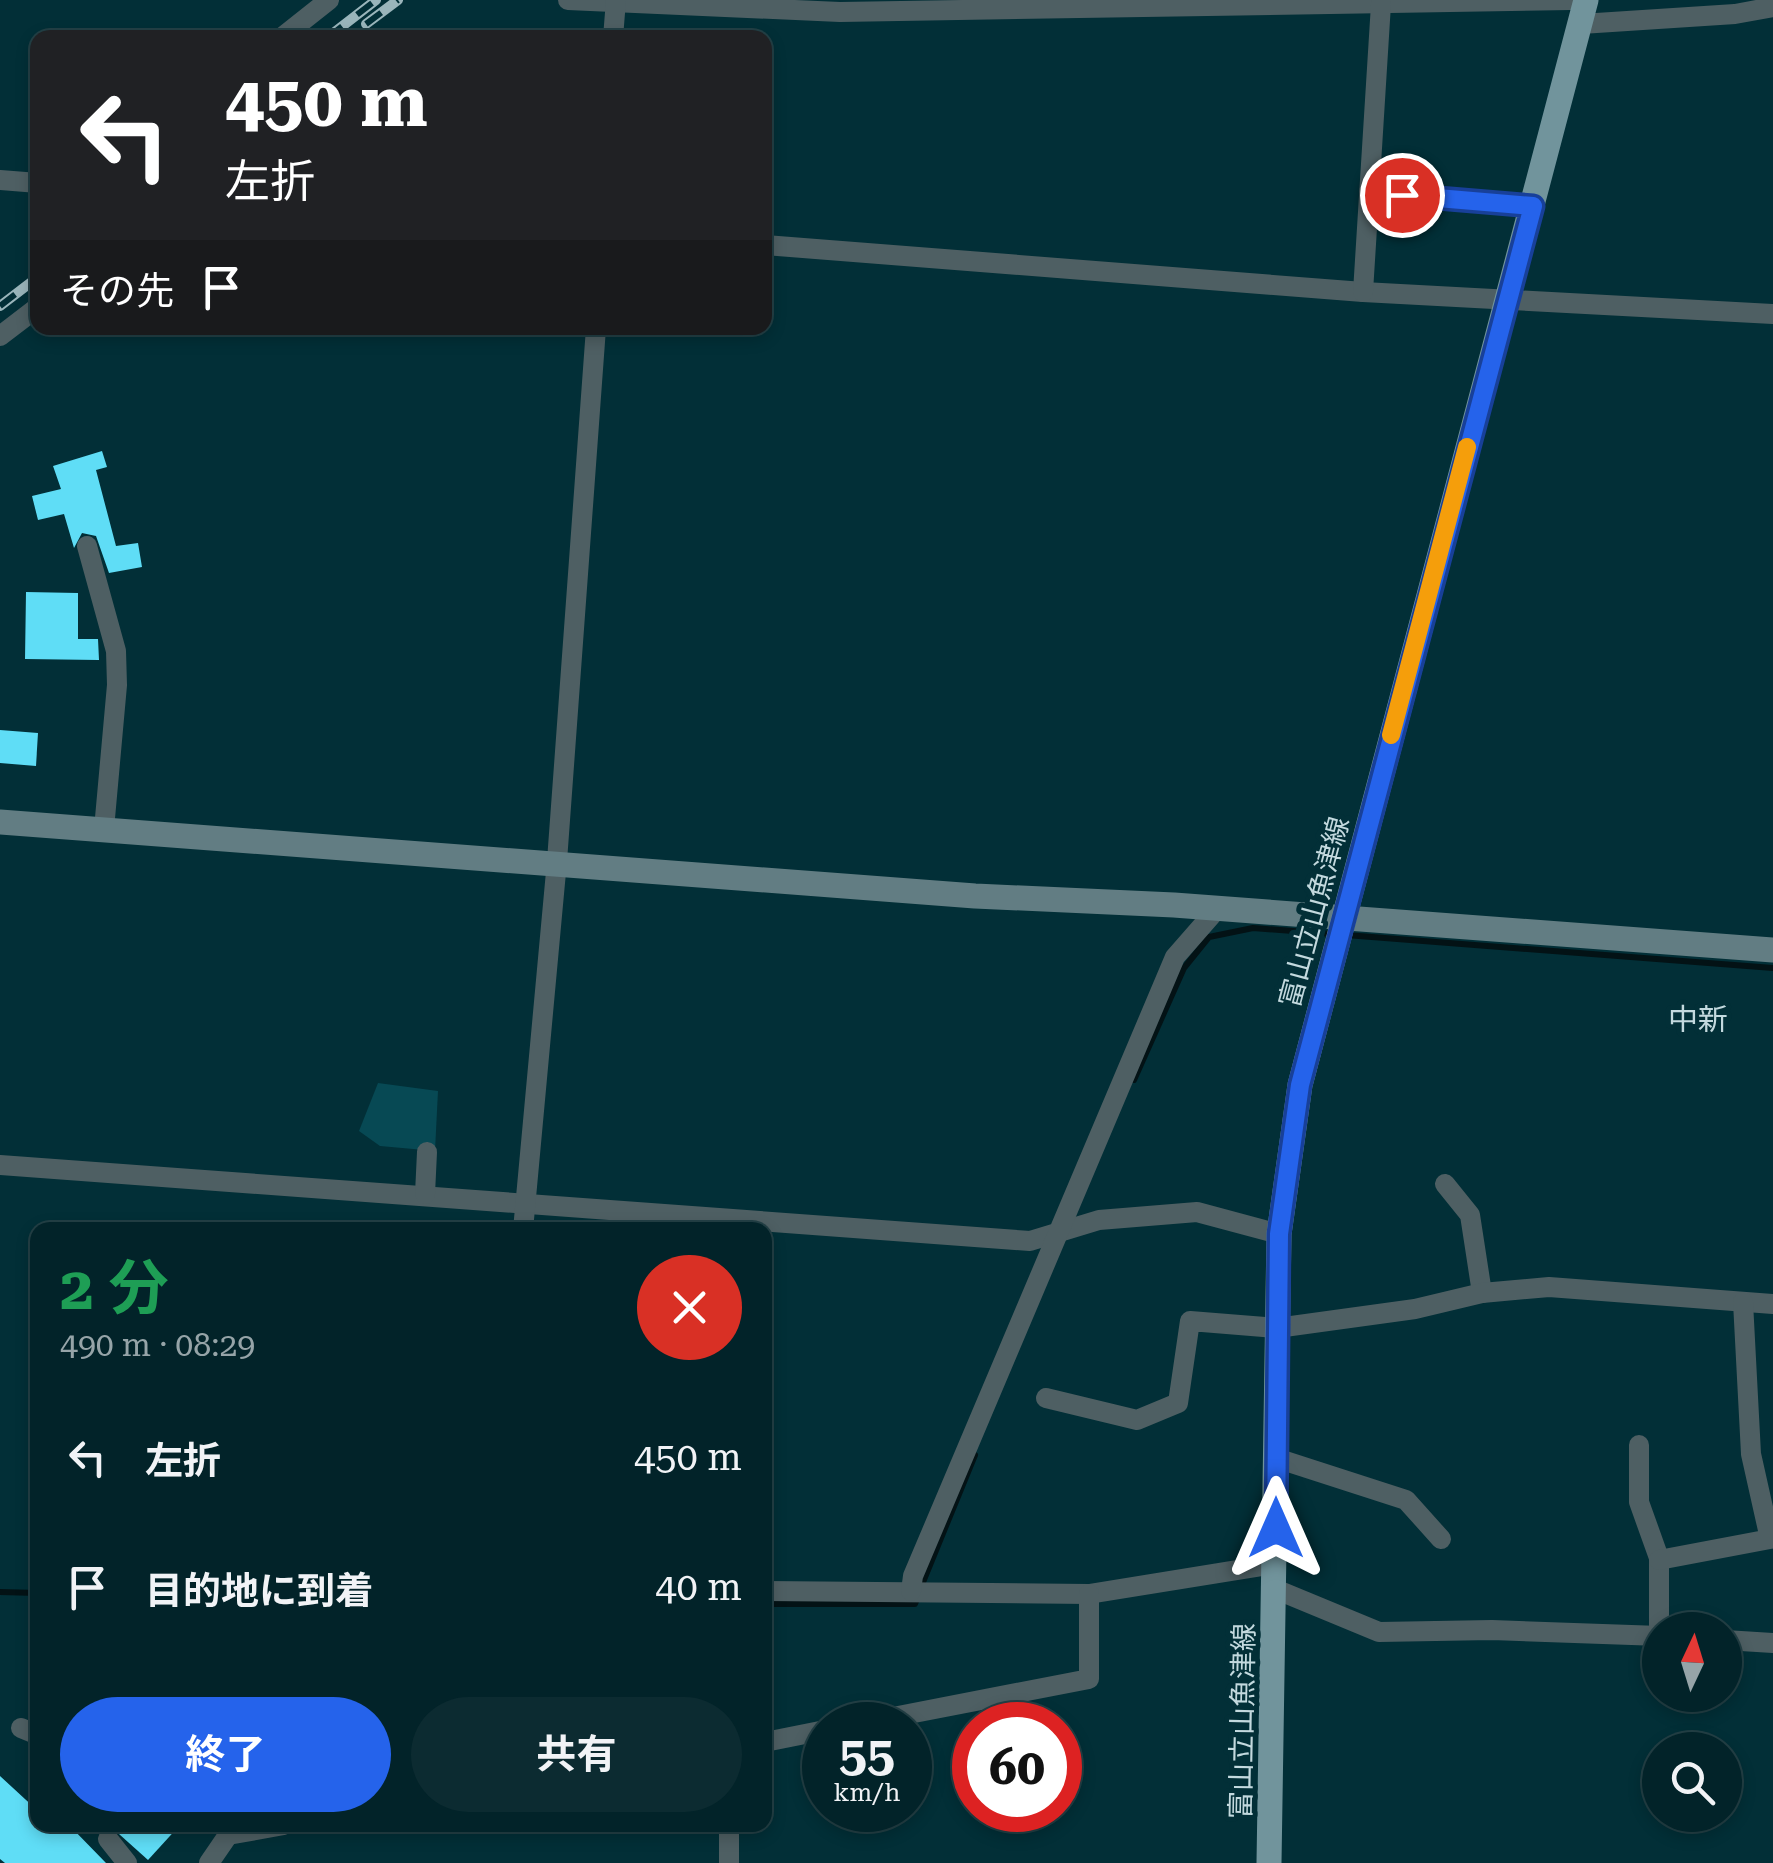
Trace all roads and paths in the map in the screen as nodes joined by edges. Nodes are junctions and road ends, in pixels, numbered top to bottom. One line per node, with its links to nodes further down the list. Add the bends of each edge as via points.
1 (330, 0): 9 (street)
2 (568, 0): 3 (street)
3 (616, 2): 6 (street); 10 (street)
4 (1381, 4): 5 (street); 8 (street); 13 (street)
5 (994, 5): 6 (street)
6 (840, 6)
7 (1773, 7): 8 (street, via 1735,14)
8 (1579, 8): 14 (main road, 富山立山魚津線)
9 (291, 30)
10 (614, 30)
11 (0, 180): 12 (street)
12 (30, 182)
13 (1369, 192): 14 (street); 16 (street)
14 (1533, 206): 17 (main road, 富山立山魚津線)
15 (772, 246): 16 (street)
16 (1363, 292): 17 (street)
17 (1508, 301): 19 (street); 27 (main road, 富山立山魚津線)
18 (30, 313): 21 (street)
19 (1773, 314)
20 (595, 335): 25 (street)
21 (0, 336)
22 (87, 546): 24 (street, via 116,651)
23 (0, 822): 24 (street)
24 (104, 829): 25 (street)
25 (557, 861): 26 (street, via 975,896); 33 (street)
26 (1217, 908): 27 (street); 37 (street, via 1175,957)
27 (1344, 920): 28 (street); 38 (main road, 富山立山魚津線, via 1300,1085)
28 (1773, 950)
29 (427, 1152): 32 (street)
30 (0, 1165): 32 (street)
31 (1446, 1184): 39 (street, via 1470,1215)
32 (425, 1194): 33 (street)
33 (524, 1204): 34 (street); 35 (street)
34 (523, 1222)
35 (770, 1222)
36 (772, 1222): 37 (street, via 1030,1241)
37 (1055, 1234): 38 (street, via 1099,1220 1197,1212); 50 (street, via 912,1576)
38 (1279, 1234): 42 (main road, 富山立山魚津線)
39 (1482, 1294): 40 (street, via 1549,1287); 42 (street)
40 (1744, 1302): 41 (street); 47 (street, via 1751,1454 1770,1539)
41 (1773, 1304)
42 (1277, 1328): 43 (street, via 1190,1321 1178,1403 1137,1420); 45 (main road, 富山立山魚津線)
43 (1046, 1398)
44 (1638, 1445): 47 (street, via 1639,1502)
45 (1276, 1458): 46 (street, via 1406,1500); 48 (main road, 富山立山魚津線)
46 (1441, 1538)
47 (1659, 1560): 52 (street)
48 (1275, 1576): 51 (street); 53 (street, via 1378,1632); 65 (main road, 富山立山魚津線)
49 (772, 1591): 50 (street)
50 (911, 1592): 51 (street)
51 (1089, 1594): 56 (street, via 1089,1679)
52 (1659, 1612)
53 (1642, 1635)
54 (1742, 1641): 55 (street)
55 (1773, 1643)
56 (932, 1709)
57 (802, 1735): 58 (street)
58 (772, 1741)
59 (231, 1832): 63 (street)
60 (729, 1832): 64 (street)
61 (108, 1839): 62 (street)
62 (127, 1863)
63 (208, 1863)
64 (729, 1863)
65 (1270, 1863)

